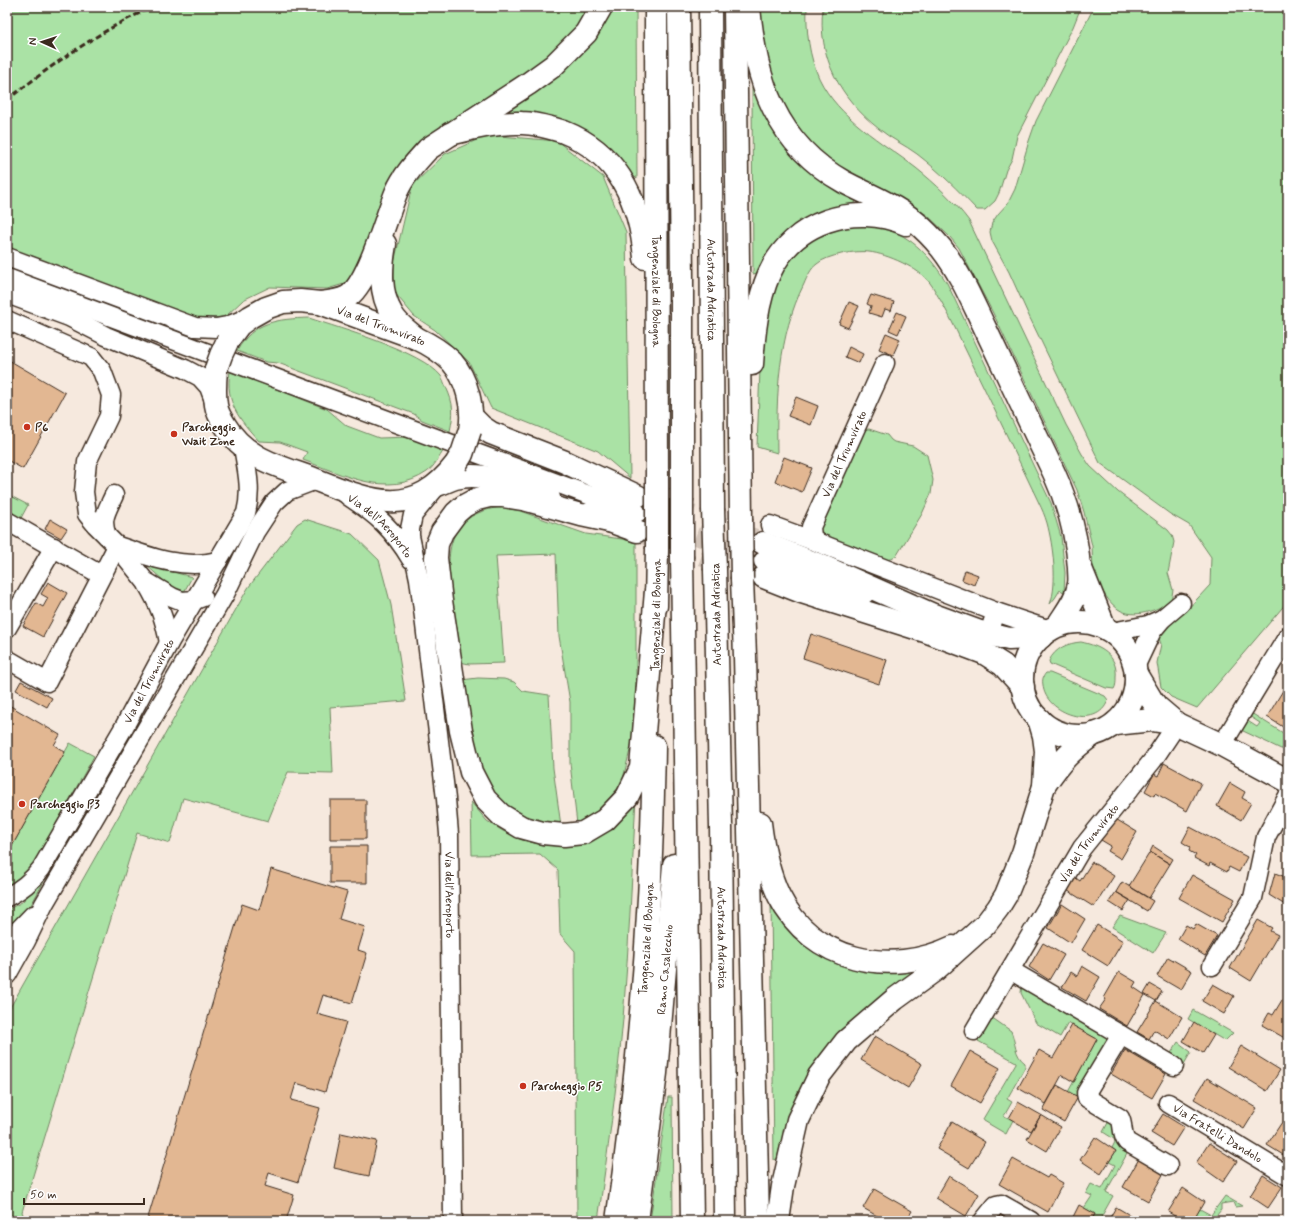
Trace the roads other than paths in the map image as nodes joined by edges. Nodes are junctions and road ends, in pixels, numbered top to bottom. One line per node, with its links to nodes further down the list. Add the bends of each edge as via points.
1 (601, 7): 7 (main road, via 586,33 553,66)
2 (656, 7): 20 (main road, Tangenziale di Bologna)
3 (678, 7): 56 (main road, bridge)
4 (710, 7): 75 (main road, Autostrada Adriatica, bridge, via 713,508)
5 (735, 7): 26 (main road)
6 (749, 7): 9 (main road, via 754,47 764,87 773,108 794,141 810,157 843,182 902,212)
7 (450, 134): 8 (main road, via 428,148 406,174); 20 (main road, via 493,124 524,123 552,128 579,138 598,151 626,185 633,201 644,245)
8 (392, 204): 13 (main road, via 364,278 348,297); 16 (main road, via 382,263 382,286 392,315)
9 (932, 238): 26 (main road, via 915,228 883,216 856,214 815,226 784,250 770,273 758,313); 36 (main road, via 952,263 964,286 1059,484 1076,534)
10 (7, 257): 14 (street, Via del Triumvirato, via 195,327 227,326)
11 (7, 278): 27 (street)
12 (7, 294): 18 (street, Via del Triumvirato, via 69,317 200,377 209,387)
13 (320, 303): 14 (main road, Via del Triumvirato, via 283,302); 16 (main road, Via del Triumvirato)
14 (250, 317): 18 (main road, Via del Triumvirato, bridge, via 239,325 221,354 216,369)
15 (7, 320): 31 (street, via 90,357 102,371 111,395 109,416 87,462 84,492 87,514)
16 (416, 338): 19 (main road, Via del Triumvirato, via 430,345 452,363 463,380 469,398)
17 (884, 363): 32 (street, Via del Triumvirato, via 811,527 812,537)
18 (216, 407): 21 (main road, Via del Triumvirato, via 227,429)
19 (471, 423): 23 (main road, Via del Triumvirato, bridge, via 462,454); 27 (main road, via 491,434 565,462)
20 (656, 438): 40 (main road, Tangenziale di Bologna, bridge)
21 (243, 447): 22 (main road, Via del Triumvirato, via 258,457); 35 (street, Via del Triumvirato, via 249,481 246,513)
22 (316, 480): 24 (main road, Via del Triumvirato); 30 (street, Via del Triumvirato, via 287,491 274,503)
23 (437, 485): 24 (main road, Via del Triumvirato, via 409,499 394,501 362,497); 29 (main road, Via del Triumvirato, via 456,478 477,476 496,479); 37 (street, Via dell'Aeroporto, via 413,515 411,543)
24 (336, 488): 37 (street, Via dell'Aeroporto, via 367,508 386,525)
25 (114, 495): 31 (street, via 103,520)
26 (741, 511): 52 (main road, bridge)
27 (637, 514): 29 (main road, Via del Triumvirato)
28 (7, 521): 33 (street)
29 (609, 521): 40 (main road, via 523,498 489,496 477,499 456,513 442,532 437,544 436,558 445,631 471,772 485,799 502,815 521,826 543,833 583,833 605,820 627,797 641,768)
30 (255, 532): 41 (street, via 216,590); 66 (street, Via del Triumvirato, via 224,594)
31 (112, 541): 35 (street, via 157,559 177,563 195,565); 38 (street); 39 (street)
32 (819, 543): 34 (street); 43 (street)
33 (54, 546): 38 (street); 46 (street)
34 (765, 551): 45 (street, via 789,570); 45 (main road, via 828,568); 45 (main road, via 816,596)
35 (218, 561): 41 (street, Via del Triumvirato)
36 (1078, 562): 47 (main road, via 1079,584 1074,598); 48 (main road)
37 (418, 570): 79 (street, Via dell'Aeroporto, via 449,834)
38 (101, 574): 53 (street, via 47,682)
39 (145, 581): 41 (street, via 182,601); 51 (street, via 162,611)
40 (656, 591): 80 (main road, Tangenziale di Bologna, via 650,885 632,1108)
41 (195, 600): 51 (street, Via del Triumvirato)
42 (1181, 603): 44 (street)
43 (996, 612): 47 (street); 49 (street)
44 (1162, 619): 48 (street, via 1148,625); 54 (street, via 1152,631)
45 (928, 623): 49 (main road); 55 (main road, via 960,644 992,657 1009,670)
46 (7, 628)
47 (1050, 630): 48 (main road, via 1066,622 1086,622); 49 (main road, via 1008,639); 55 (main road, via 1032,646 1023,670)
48 (1109, 630): 54 (main road, via 1127,649)
49 (988, 635)
50 (1288, 636): 61 (street)
51 (169, 643): 65 (street, Via del Triumvirato, via 124,727 41,869 32,881)
52 (745, 656): 67 (main road, via 760,819 767,863 780,897 799,924 811,935 841,953 882,963 929,957); 85 (main road)
53 (7, 659)
54 (1136, 670): 58 (main road, via 1136,692 1127,711); 59 (main road, via 1157,707)
55 (1023, 687): 57 (main road, via 1030,706)
56 (684, 718): 81 (main road, Ramo Casalecchio, via 664,995); 82 (main road)
57 (1039, 719): 60 (main road, via 1052,729 1065,734); 63 (main road, via 1046,751)
58 (1115, 724): 59 (main road, via 1152,720); 60 (main road)
59 (1177, 724): 61 (main road); 70 (street, Via del Triumvirato, via 1153,760 1082,848)
60 (1094, 734): 63 (main road, via 1063,759)
61 (1222, 745): 62 (main road)
62 (1288, 781)
63 (1044, 786): 67 (main road, via 1020,863 1006,895)
64 (1288, 796): 69 (street, via 1266,837 1253,898)
65 (7, 897)
66 (44, 904): 68 (street, Via del Triumvirato); 71 (street, Via del Triumvirato)
67 (976, 933): 86 (main road, via 935,970 895,998 846,1041 819,1076 798,1120)
68 (7, 942)
69 (1212, 966)
70 (1010, 970): 72 (street, Via del Triumvirato); 73 (street)
71 (7, 975)
72 (974, 1031)
73 (1121, 1035): 74 (street); 77 (street, via 1086,1094 1087,1098 1120,1118 1124,1139)
74 (1174, 1066)
75 (724, 1090): 83 (main road, Autostrada Adriatica); 84 (main road)
76 (1168, 1103): 78 (street, Via Fratelli Dandolo)
77 (1168, 1166)
78 (1288, 1176)
79 (453, 1221)
80 (617, 1221)
81 (637, 1221)
82 (692, 1221)
83 (725, 1221)
84 (735, 1221)
85 (758, 1221)
86 (778, 1221)
87 (983, 1221): 88 (street, via 996,1205 1001,1204)
88 (1031, 1221)

